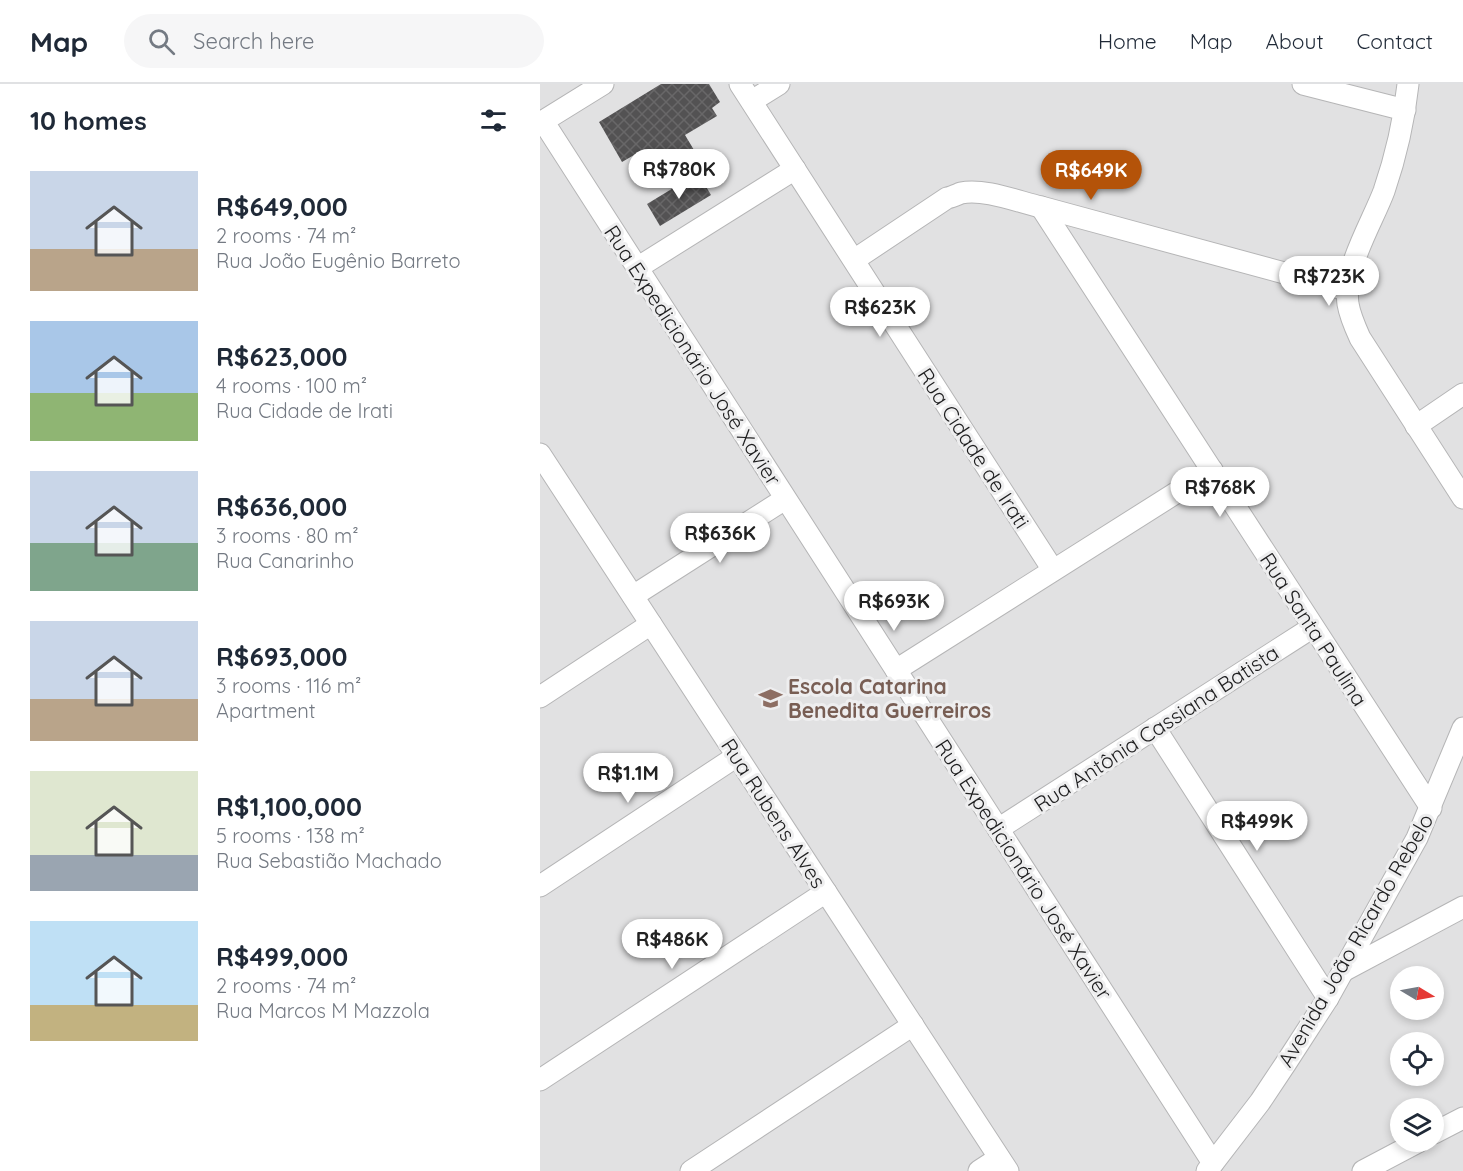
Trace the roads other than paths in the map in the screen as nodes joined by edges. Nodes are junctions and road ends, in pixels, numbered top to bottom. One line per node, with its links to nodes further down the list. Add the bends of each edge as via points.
1 (603, 84): 7 (street)
2 (779, 84): 5 (street)
3 (1303, 84): 6 (street)
4 (1408, 84): 6 (street)
5 (746, 93): 8 (street, Rua Cidade de Irati)
6 (1405, 110): 12 (street, via 1391,168)
7 (541, 122): 11 (street, Rua Expedicionário José Xavier)
8 (795, 169): 10 (street, Rua Cidade de Irati); 11 (street)
9 (1041, 207): 10 (street, via 997,196 963,193 947,198); 12 (street); 16 (street, Rua Santa Paulina)
10 (854, 260): 19 (street, Rua Cidade de Irati)
11 (637, 268): 18 (street, Rua Expedicionário José Xavier)
12 (1347, 290): 14 (street, via 1352,320 1360,338)
13 (1463, 394): 14 (street)
14 (1416, 426): 17 (street)
15 (540, 454): 20 (street, Rua Rubens Alves)
16 (1212, 470): 19 (street); 22 (street, Rua Santa Paulina)
17 (1463, 498)
18 (785, 499): 20 (street); 23 (street, Rua Expedicionário José Xavier)
19 (1053, 570): 23 (street)
20 (633, 596): 21 (street, Rua Rubens Alves)
21 (651, 624): 24 (street); 27 (street, Rua Rubens Alves)
22 (1313, 627): 26 (street, Rua Antônia Cassiana Batista); 28 (street, Rua Santa Paulina)
23 (896, 670): 29 (street, Rua Expedicionário José Xavier)
24 (540, 697)
25 (1463, 728): 28 (street, Avenida João Ricardo Rebelo)
26 (1155, 729): 29 (street, Rua Antônia Cassiana Batista); 34 (street)
27 (737, 756): 30 (street); 31 (street, Rua Rubens Alves)
28 (1431, 808): 33 (street, Avenida João Ricardo Rebelo)
29 (998, 829): 41 (street, Rua Expedicionário José Xavier)
30 (540, 885)
31 (826, 892): 35 (street, Rua Rubens Alves); 36 (street)
32 (1463, 907): 33 (street)
33 (1343, 971): 34 (street, Avenida João Ricardo Rebelo)
34 (1328, 998): 41 (street, Avenida João Ricardo Rebelo, via 1260,1102)
35 (913, 1025): 40 (street, Rua Rubens Alves); 42 (street)
36 (540, 1080)
37 (1463, 1118): 38 (street)
38 (1444, 1128)
39 (1399, 1152): 44 (street)
40 (1004, 1164): 43 (street)
41 (1210, 1167)
42 (691, 1171)
43 (979, 1171)
44 (1363, 1171)

